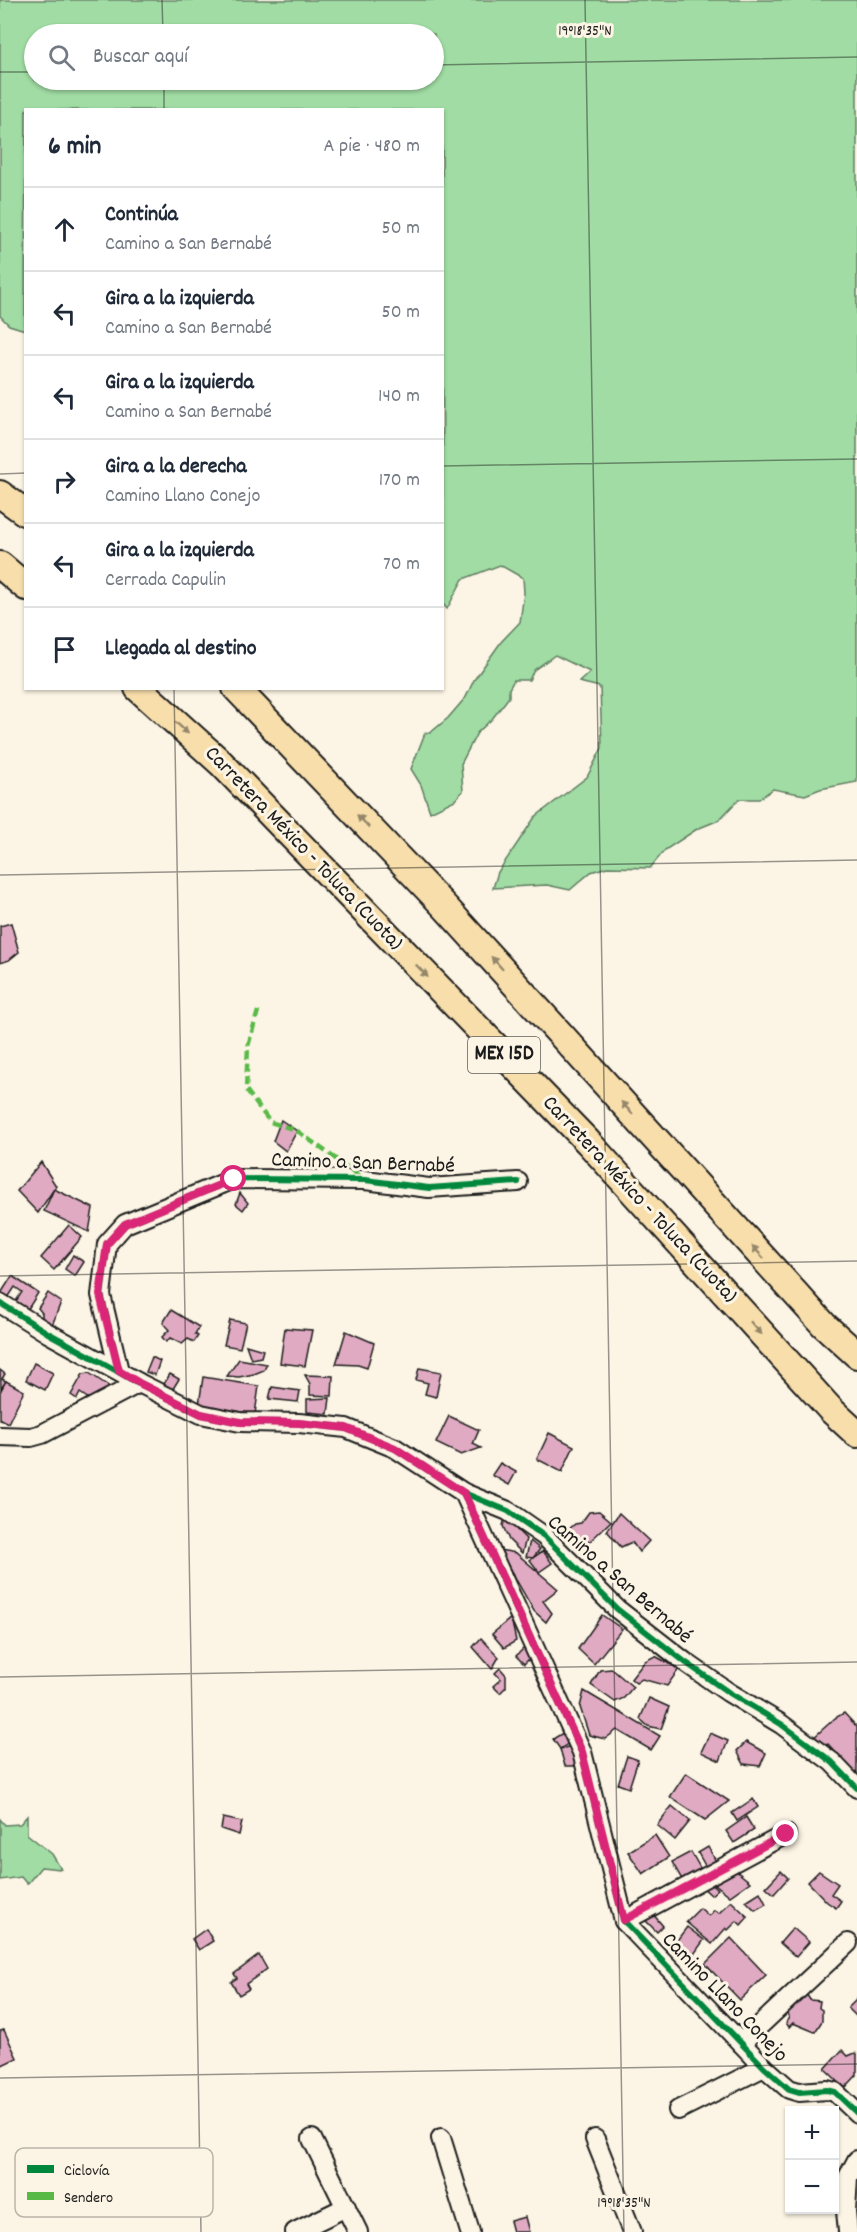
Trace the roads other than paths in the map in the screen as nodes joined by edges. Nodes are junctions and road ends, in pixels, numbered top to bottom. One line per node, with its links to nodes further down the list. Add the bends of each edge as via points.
1 (0, 494): 2 (highway)
2 (24, 512)
3 (0, 565): 4 (highway)
4 (24, 585)
5 (140, 690): 12 (highway, Carretera México - Toluca (Cuota) / MEX 15D, one-way to 12, via 221,763 580,1134 823,1402)
6 (238, 690): 9 (highway, MEX 15D, one-way to 6, via 824,1325 446,908)
7 (518, 1182): 10 (street, Camino a San Bernabé, via 429,1188 365,1180 234,1179 125,1224 107,1244 100,1295)
8 (0, 1303): 10 (street)
9 (857, 1355)
10 (119, 1371): 11 (street, Camino a San Bernabé)
11 (139, 1383): 13 (street, via 42,1434); 14 (street, Camino a San Bernabé, via 201,1414 240,1422 346,1428 395,1448)
12 (857, 1434)
13 (0, 1436)
14 (464, 1493): 15 (street, Camino a San Bernabé, via 508,1511 543,1536 617,1609 702,1674 790,1730 832,1762); 17 (street, Camino Llano Conejo, via 582,1752)
15 (857, 1788)
16 (786, 1834): 17 (street)
17 (624, 1920): 19 (street, Camino Llano Conejo)
18 (848, 1943): 19 (street)
19 (741, 2043): 20 (street, Camino Llano Conejo)
20 (764, 2067): 21 (street); 22 (street, Camino Llano Conejo, via 789,2089 835,2092)
21 (678, 2110)
22 (857, 2113)
23 (441, 2138): 30 (street)
24 (312, 2139): 27 (street)
25 (595, 2139): 31 (street)
26 (857, 2160): 32 (street, via 848,2177)
27 (346, 2207): 28 (street); 29 (street)
28 (295, 2232)
29 (358, 2232)
30 (470, 2232)
31 (632, 2232)
32 (848, 2232)

